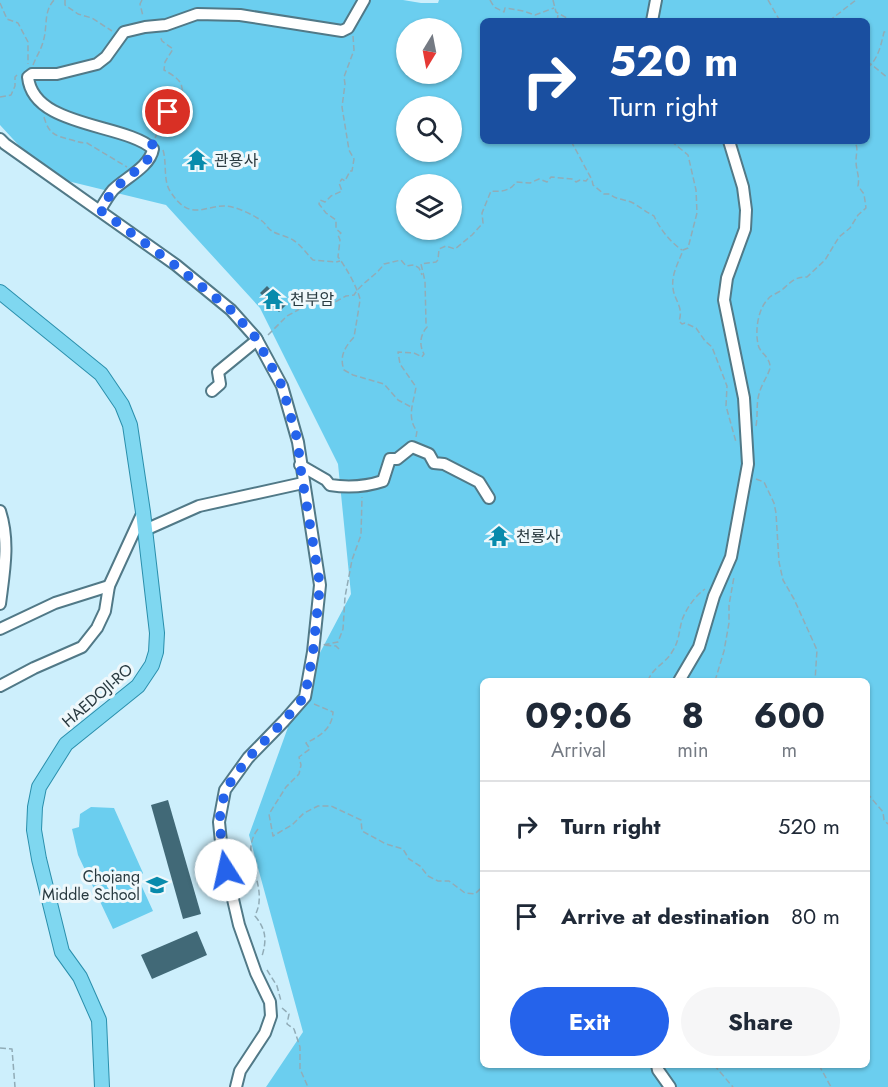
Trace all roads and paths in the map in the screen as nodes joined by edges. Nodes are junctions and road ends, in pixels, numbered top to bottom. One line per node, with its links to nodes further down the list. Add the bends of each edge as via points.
1 (54, 0): 24 (path, via 48,8 42,45)
2 (65, 0): 22 (path, via 65,5 78,14 92,18)
3 (142, 0): 20 (path)
4 (364, 0): 18 (street)
5 (490, 0): 11 (path, via 504,12 505,8 535,15)
6 (553, 0): 11 (path)
7 (656, 0): 15 (street)
8 (768, 0): 16 (path)
9 (856, 0): 17 (path)
10 (0, 3): 24 (path, via 7,19 18,23 28,42)
11 (554, 8): 12 (path)
12 (559, 14): 13 (path); 14 (path)
13 (558, 18)
14 (566, 18)
15 (653, 18)
16 (778, 18)
17 (833, 18)
18 (352, 21): 19 (street, via 348,28 338,31 240,15 197,14); 38 (path, via 354,50 344,77 342,107 354,159 352,171 345,182 342,179 339,183 342,191 319,204 336,219 336,229 341,233)
19 (161, 26): 20 (street); 29 (path, via 162,41 173,49 164,70 182,85 186,103 179,110 168,112)
20 (145, 27): 22 (street, via 124,32)
21 (888, 31): 23 (path)
22 (120, 37): 24 (street, via 97,64)
23 (872, 64): 25 (path)
24 (28, 76): 26 (path, via 23,78 19,74 11,95); 27 (street, via 34,93)
25 (888, 78)
26 (0, 97)
27 (45, 105): 29 (street, via 81,123); 34 (path, via 44,119 56,136 90,145)
28 (0, 139): 36 (street)
29 (153, 144): 34 (street, via 153,153); 38 (path, via 164,152 166,183 184,206 192,210 234,207 271,231 291,238 313,260)
30 (573, 144): 35 (path)
31 (675, 144): 37 (path, via 688,155 696,190 697,213 688,248)
32 (730, 144): 45 (street, via 746,210 745,229 727,278 724,300 742,382)
33 (857, 144): 45 (path, via 858,186 866,207 839,237 825,261 807,277 797,277 766,300 756,330 758,346 769,359 770,368 758,395 757,425)
34 (136, 171): 36 (street, via 114,189)
35 (590, 176): 37 (path, via 604,195 634,203 654,216 673,244); 39 (path, via 586,181 576,182 551,177 547,182 516,182 500,192 490,190 482,213 483,223 455,249 439,249 436,262 421,264)
36 (100, 210): 42 (street, via 231,310)
37 (682, 250): 45 (path, via 673,280 680,305 679,321 696,328 712,347 727,386 726,406)
38 (341, 260): 40 (path)
39 (424, 277): 40 (path, via 414,265 406,266 401,260 384,264); 44 (path, via 424,354 422,357 398,352 400,364 416,387)
40 (356, 291): 42 (path, via 324,308 316,297 303,302); 44 (path, via 360,300 356,329 340,360 344,370 384,384 398,400)
41 (0, 292): 53 (main road, HAEDOJI-RO, via 101,374 112,388 130,425)
42 (258, 343): 43 (street, via 218,372 220,384); 47 (street, via 282,386 298,442)
43 (212, 392)
44 (411, 407): 46 (path)
45 (741, 443): 49 (street, via 748,464)
46 (420, 450): 50 (street, via 412,447 397,459 390,459 383,481); 51 (street, via 429,454 434,463 479,482)
47 (300, 465): 48 (street); 50 (street, via 330,485)
48 (303, 483): 54 (street, via 199,506); 66 (street, via 320,585)
49 (744, 484): 55 (street); 64 (path, via 751,478 764,482 774,503 778,562 817,650)
50 (360, 487): 60 (path, via 362,527 345,597 343,629 338,642 323,645)
51 (489, 498)
52 (0, 511): 58 (street, via 6,556)
53 (143, 512): 54 (main road, HAEDOJI-RO); 57 (street)
54 (145, 530): 78 (main road, HAEDOJI-RO, via 157,633 152,665 138,686 66,744 39,787 34,818 39,859 62,952 80,977 99,1020)
55 (731, 557): 62 (street, via 699,647); 63 (path, via 734,581 724,651)
56 (710, 583): 61 (path, via 683,616 672,653)
57 (109, 586): 59 (street, via 55,603); 65 (street, via 98,628 82,647)
58 (0, 604)
59 (0, 630)
60 (339, 649)
61 (649, 678)
62 (681, 678)
63 (716, 678)
64 (815, 678)
65 (0, 686)
66 (303, 699): 70 (path, via 333,712 333,717 322,735 306,743 309,749 299,757 299,774 271,809 273,836 303,813 318,806 331,806 362,820 362,831 403,849 428,876 449,881 465,893 475,894); 79 (street, via 248,758 225,790 219,822 238,925 270,1002 271,1016 265,1033 240,1071)
67 (870, 797): 68 (path)
68 (888, 824)
69 (258, 829): 71 (path, via 252,837 251,857 260,901 255,916 266,933)
70 (480, 887)
71 (260, 960)
72 (265, 967): 80 (path, via 277,986 281,1008 289,1014 287,1024 294,1029 300,1047 300,1069)
73 (0, 1048): 77 (path, via 12,1049)
74 (658, 1068): 81 (street)
75 (716, 1068): 82 (path)
76 (821, 1068): 83 (path)
77 (15, 1087)
78 (102, 1087)
79 (236, 1087)
80 (308, 1087)
81 (670, 1087)
82 (733, 1087)
83 (831, 1087)

